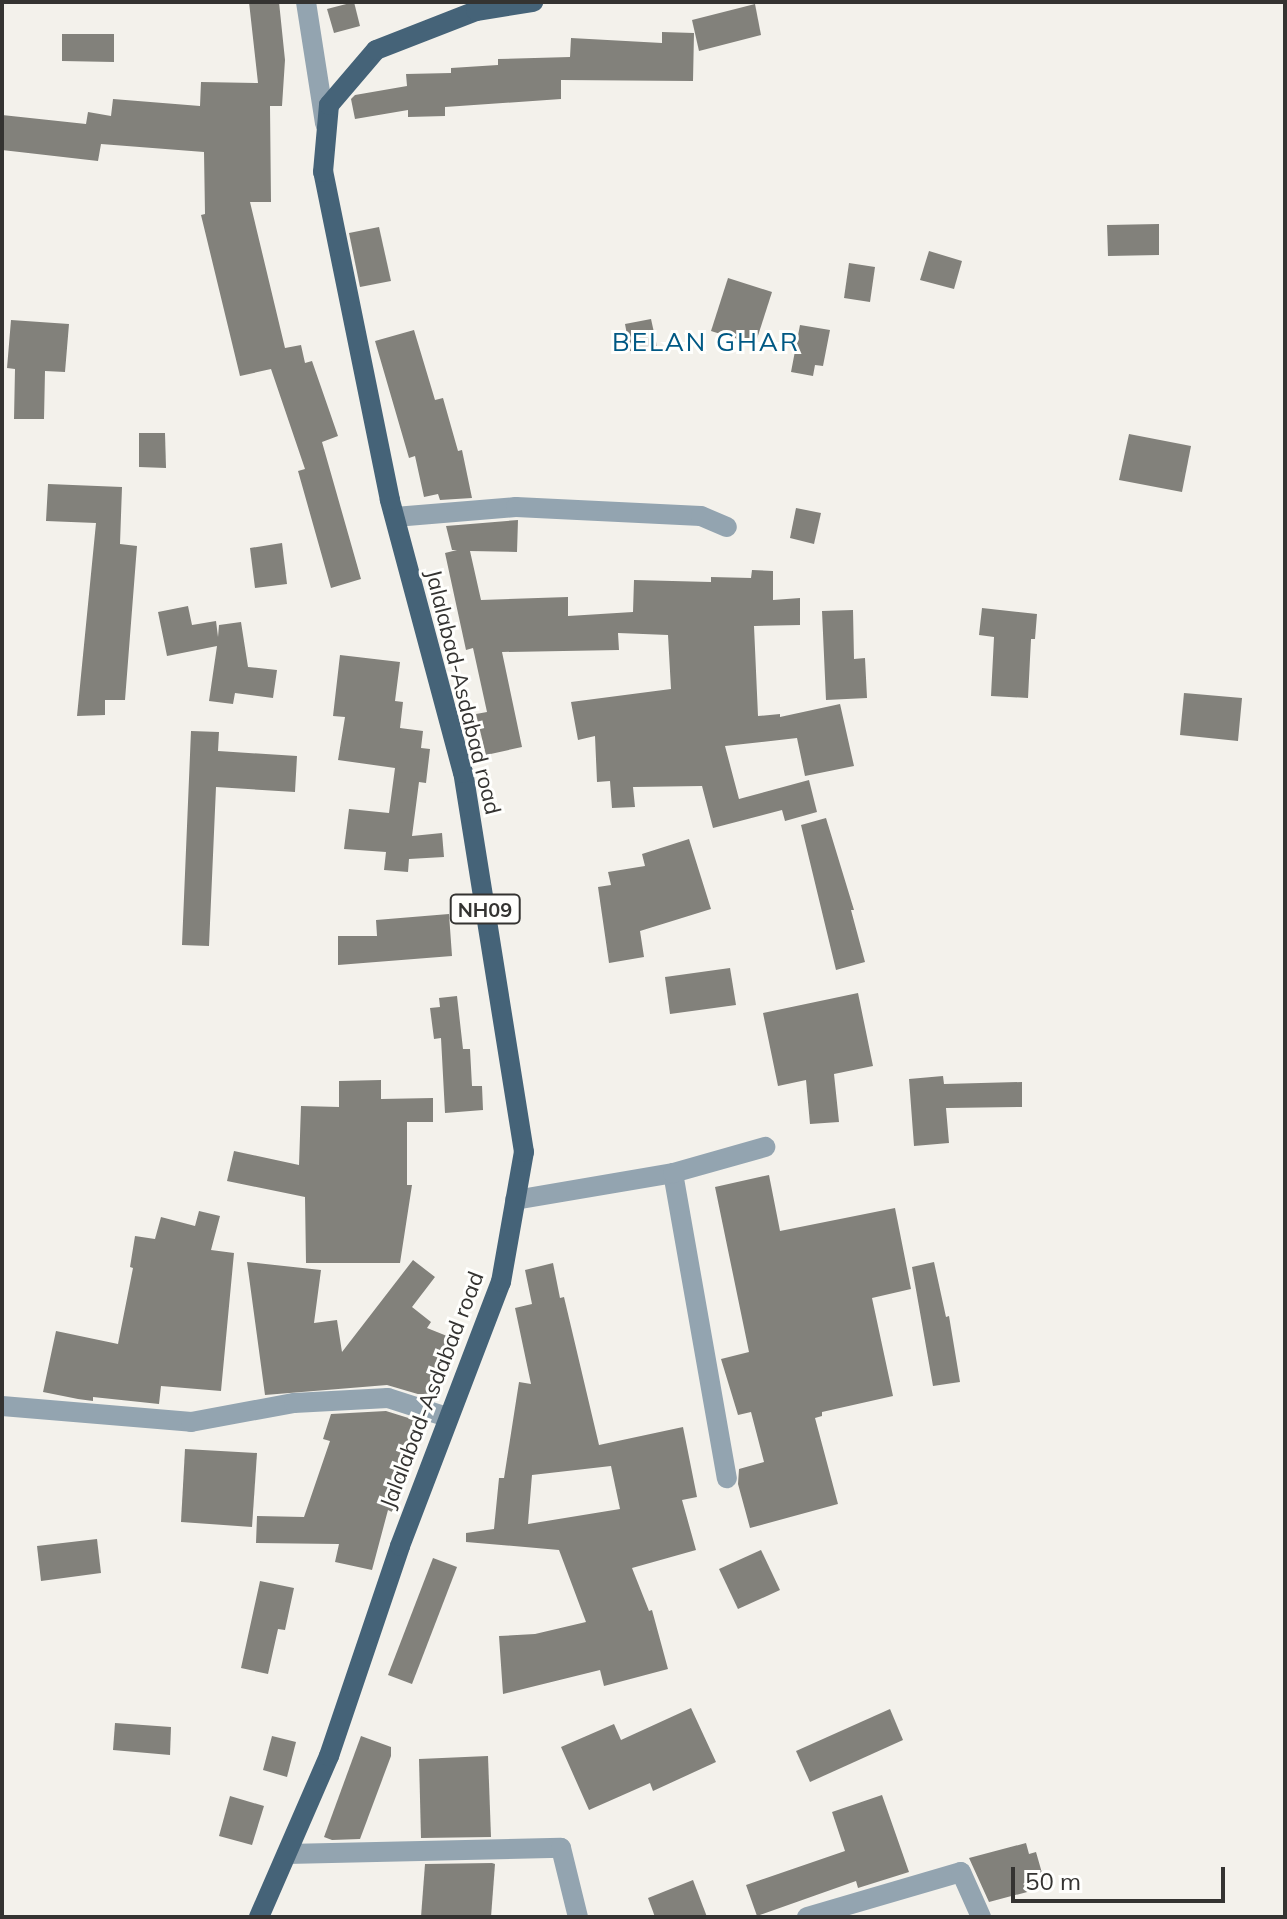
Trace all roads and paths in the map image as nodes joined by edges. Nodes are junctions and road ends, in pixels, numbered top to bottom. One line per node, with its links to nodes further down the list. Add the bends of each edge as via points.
1 (306, 2): 3 (street)
2 (533, 2): 3 (main road, Jalalabad-Asdabad road / NH09, via 476,11 376,50 329,105)
3 (326, 136): 4 (main road, Jalalabad-Asdabad road / NH09, via 323,172)
4 (395, 517): 5 (street, via 516,507 701,516); 8 (main road, Jalalabad-Asdabad road / NH09, via 463,773 524,1152)
5 (727, 527)
6 (765, 1147): 7 (street)
7 (673, 1173): 8 (street); 11 (street)
8 (515, 1200): 10 (main road, Jalalabad-Asdabad road / NH09, via 501,1282)
9 (2, 1406): 10 (street, via 191,1422 294,1403 388,1398)
10 (447, 1417): 12 (main road, Jalalabad-Asdabad road / NH09, via 329,1756)
11 (727, 1478)
12 (287, 1854): 13 (main road, Jalalabad-Asdabad road / NH09); 14 (street, via 561,1848)
13 (259, 1917)
14 (578, 1917)
15 (807, 1917): 16 (street, via 961,1872)
16 (981, 1917)

